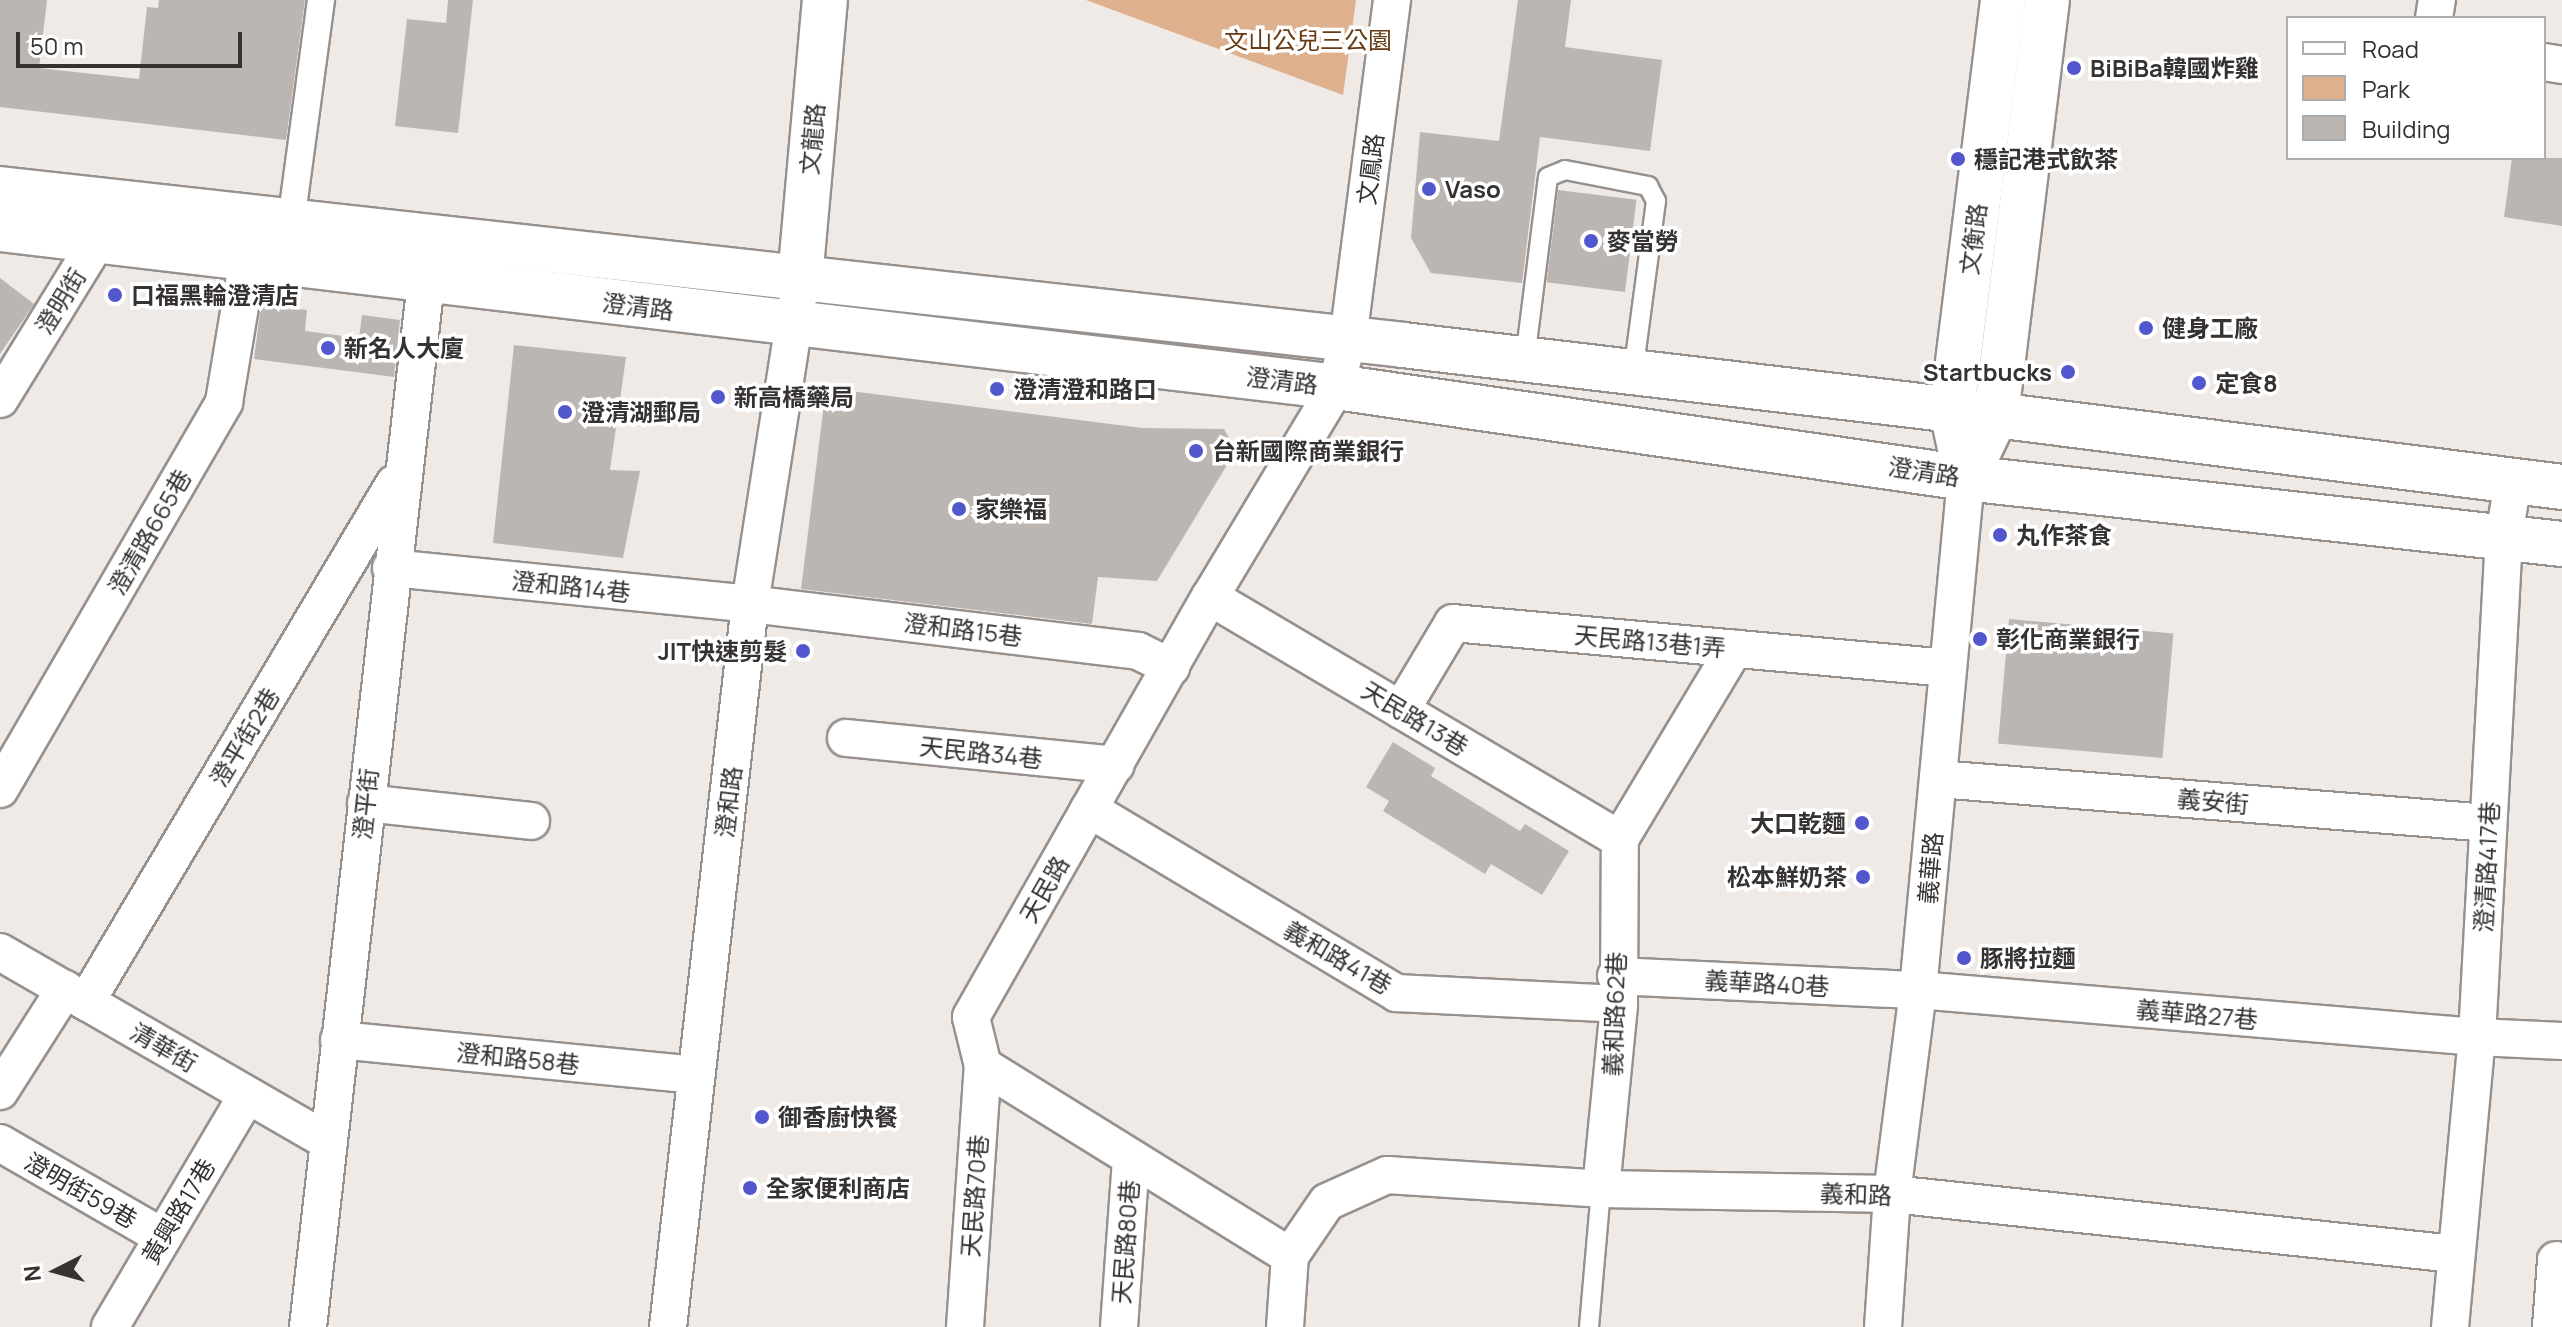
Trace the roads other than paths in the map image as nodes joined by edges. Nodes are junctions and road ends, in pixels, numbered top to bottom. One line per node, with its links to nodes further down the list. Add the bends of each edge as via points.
1 (321, 0): 8 (street)
2 (825, 0): 11 (main road, 文龍路)
3 (1392, 0): 14 (street, 文鳳路)
4 (2003, 0): 19 (main road, 文衡路)
5 (2047, 0): 20 (main road, 文衡路)
6 (0, 189): 7 (main road, 澄清路)
7 (109, 222): 9 (main road, 澄清路); 10 (main road, 澄清路); 11 (main road, 澄清路); 18 (street, 澄明街)
8 (291, 222)
9 (0, 229)
10 (248, 258): 12 (main road, 澄清路); 37 (street, 澄清路665巷, via 224,402)
11 (800, 279): 13 (street, 澄和路); 14 (main road, 澄清路)
12 (426, 281): 13 (main road, 澄清路); 21 (street, 澄平街)
13 (794, 324): 17 (main road, 澄清路); 29 (street, 澄和路)
14 (1348, 339): 15 (main road, 澄清路); 17 (street, 天民路)
15 (1525, 361): 16 (main road, 澄清路); 16 (lane, via 1548,177 1565,170 1648,186 1656,201)
16 (1633, 374): 19 (main road, 澄清路)
17 (1336, 387): 22 (main road, 澄清路); 28 (street, 天民路)
18 (0, 399)
19 (1952, 410): 20 (main road, 澄清路); 22 (main road, 文衡路)
20 (1996, 415): 22 (main road, 義華路); 23 (main road, 澄清路)
21 (402, 472): 27 (street, 澄平街); 46 (street, 澄平街2巷)
22 (1966, 478): 25 (main road, 澄清路); 32 (street, 義華路)
23 (2513, 481): 24 (main road, 澄清路); 25 (street, 澄清路417巷)
24 (2562, 487)
25 (2504, 537): 26 (main road, 澄清路); 41 (street, 澄清路417巷)
26 (2562, 544)
27 (391, 568): 29 (street, 澄和路14巷); 38 (street, 澄平街)
28 (1210, 597): 31 (street, 天民路); 33 (street, 天民路13巷)
29 (750, 604): 31 (street, 澄和路15巷, via 1138,651); 51 (street, 澄和路)
30 (1734, 649): 32 (street, 天民路13巷1弄); 33 (street, 天民路13巷1弄, via 1453,623); 42 (street)
31 (1171, 667): 35 (street, 天民路)
32 (1948, 668): 36 (street, 義華路)
33 (1401, 710): 42 (street, 天民路13巷)
34 (846, 738): 35 (street, 天民路34巷)
35 (1116, 765): 39 (street, 天民路)
36 (1938, 779): 41 (street, 義安街); 45 (street, 義華路)
37 (0, 789)
38 (366, 803): 40 (street); 48 (street, 澄平街)
39 (1089, 809): 44 (street, 義和路41巷, via 1396,993); 50 (street, 天民路, via 971,1017)
40 (531, 821)
41 (2488, 823): 47 (street, 澄清路417巷)
42 (1620, 839): 44 (street, 義和路62巷)
43 (0, 952): 46 (street, 清華街)
44 (1617, 990): 45 (street, 義華路40巷); 57 (street, 義和路62巷)
45 (1918, 990): 47 (street, 義華路27巷); 58 (street, 義華路)
46 (76, 996): 52 (street, 澄平街2巷); 53 (street, 清華街)
47 (2477, 1037): 49 (street, 義華路27巷); 60 (street, 澄清路417巷)
48 (339, 1040): 51 (street, 澄和路58巷); 54 (street, 澄平街)
49 (2562, 1041)
50 (983, 1066): 56 (street); 66 (street, 天民路70巷)
51 (696, 1075): 65 (street, 澄和路)
52 (0, 1091)
53 (247, 1095): 54 (street, 清華街); 59 (street, 黃興路17巷)
54 (329, 1142): 63 (street, 澄平街)
55 (0, 1143): 59 (street, 澄明街59巷)
56 (1131, 1158): 61 (street); 67 (street, 天民路80巷)
57 (1601, 1189): 58 (street, 義和路); 61 (street, 義和路, via 1387,1175 1327,1202); 69 (lane)
58 (1892, 1194): 60 (street, 義和路); 70 (street, 義華路)
59 (163, 1237): 64 (street, 黃興路17巷)
60 (2454, 1254): 71 (street, 澄清路417巷)
61 (1290, 1256): 68 (street)
62 (2556, 1260): 72 (street)
63 (318, 1326)
64 (110, 1327)
65 (668, 1327)
66 (965, 1327)
67 (1119, 1327)
68 (1285, 1327)
69 (1589, 1327)
70 (1883, 1327)
71 (2450, 1327)
72 (2551, 1327)

